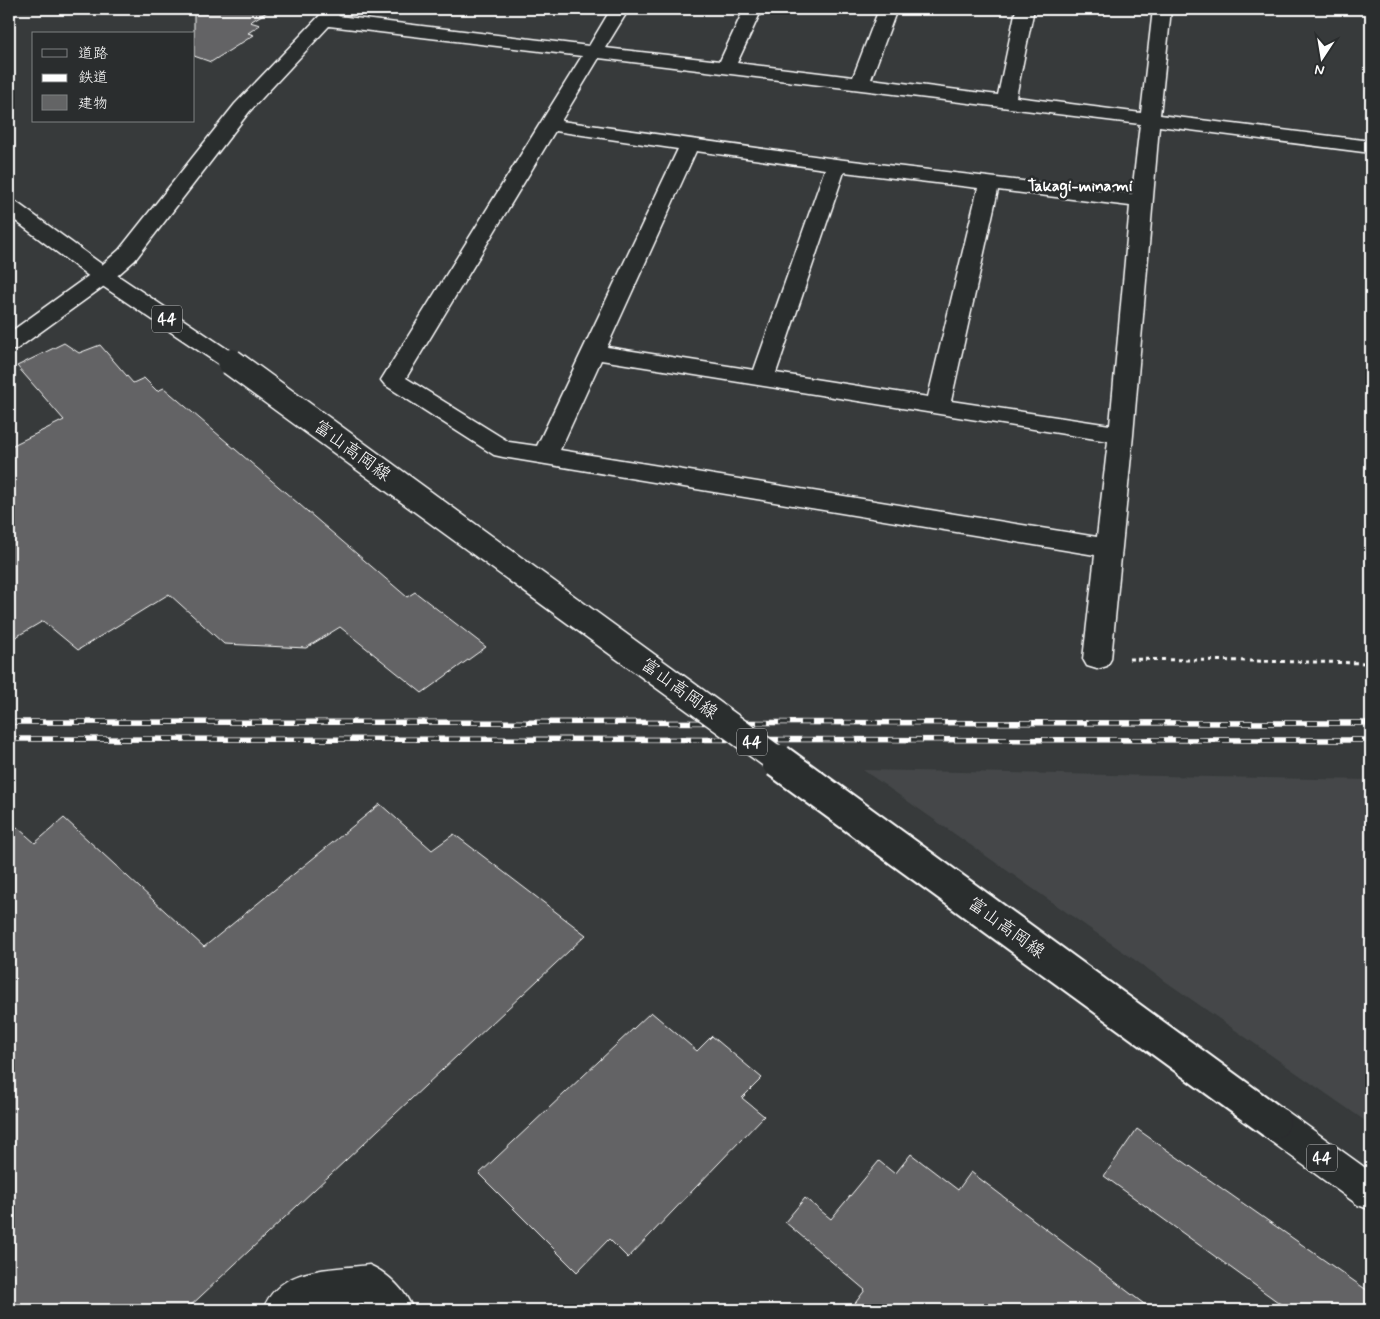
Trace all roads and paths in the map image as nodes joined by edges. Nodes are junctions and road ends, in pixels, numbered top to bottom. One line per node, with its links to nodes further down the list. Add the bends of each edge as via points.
1 (620, 9): 7 (street)
2 (753, 9): 8 (street)
3 (888, 9): 9 (street)
4 (1025, 9): 10 (street)
5 (1162, 9): 11 (street)
6 (329, 14): 7 (street); 19 (street, via 242,108 127,255)
7 (594, 52): 8 (street); 12 (street)
8 (726, 67): 9 (street)
9 (860, 84): 10 (street)
10 (1006, 101): 11 (street)
11 (1151, 120): 14 (street); 17 (street)
12 (550, 126): 13 (street); 25 (street, via 393,380 503,449)
13 (689, 146): 15 (street); 21 (street)
14 (1371, 147)
15 (836, 165): 16 (street); 22 (street)
16 (989, 184): 17 (street); 23 (street)
17 (1141, 201): 24 (street)
18 (9, 206): 19 (street, 富山高岡線 / 44)
19 (103, 276): 20 (street); 29 (street, 富山高岡線 / 44, bridge, via 231,362)
20 (9, 344)
21 (594, 352): 22 (street); 25 (street)
22 (763, 378): 23 (street)
23 (938, 406): 24 (street)
24 (1121, 435): 26 (street)
25 (545, 456): 26 (street)
26 (1109, 548): 27 (street)
27 (1097, 659): 28 (path)
28 (1371, 663)
29 (1371, 1193)
30 (282, 1310): 31 (street, via 300,1293 369,1284)
31 (394, 1310)

